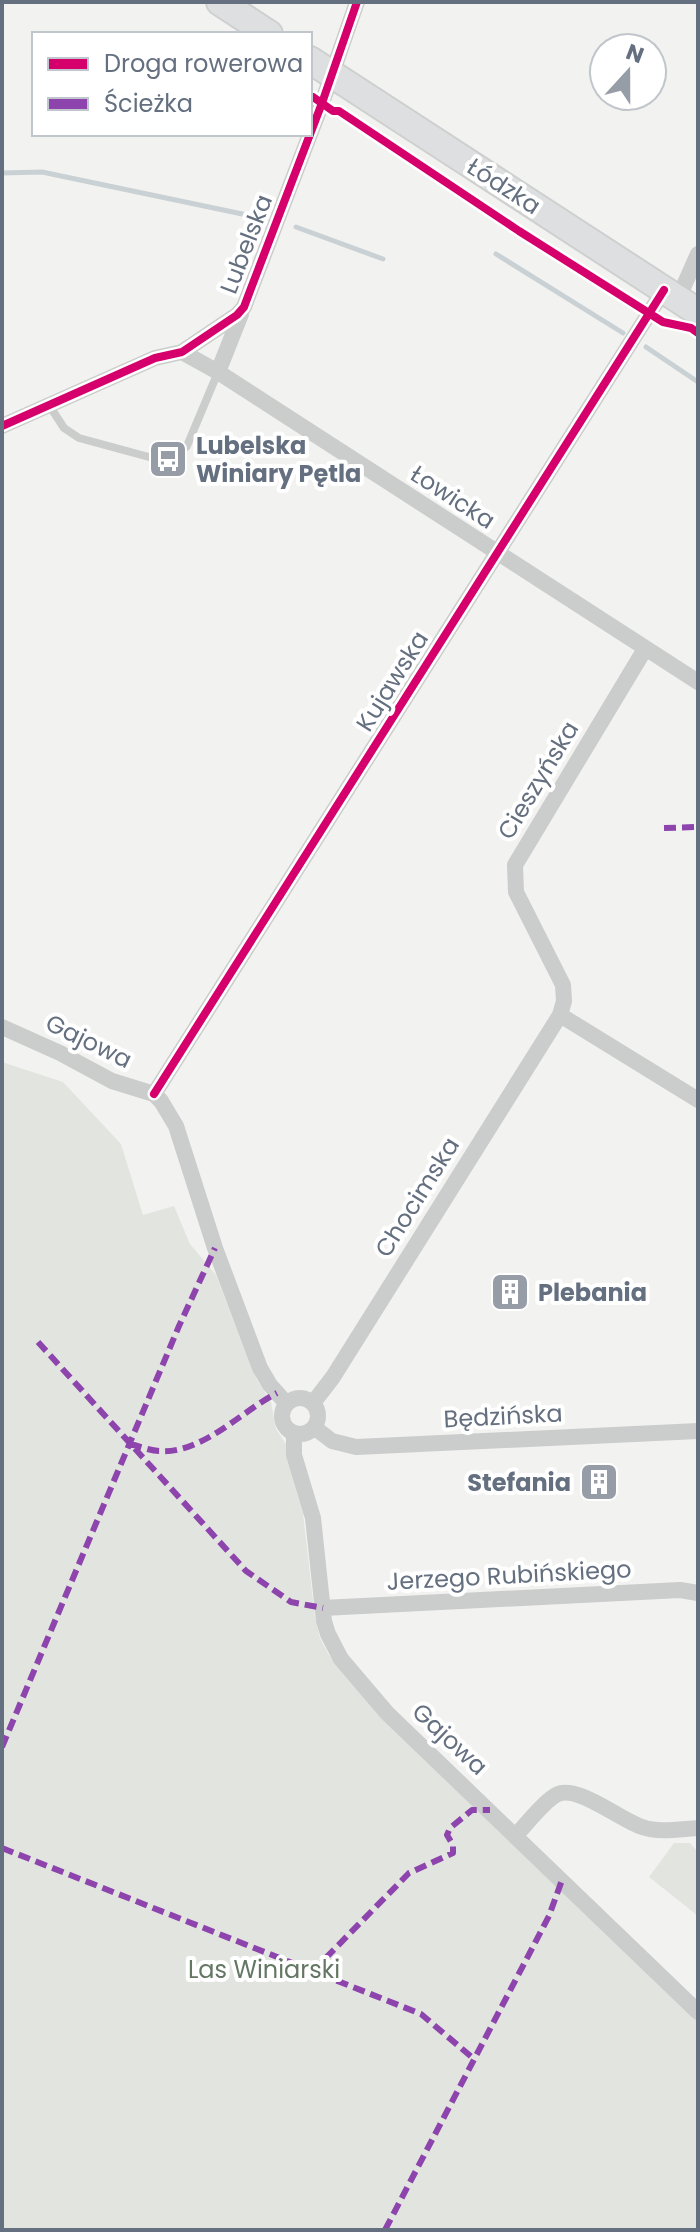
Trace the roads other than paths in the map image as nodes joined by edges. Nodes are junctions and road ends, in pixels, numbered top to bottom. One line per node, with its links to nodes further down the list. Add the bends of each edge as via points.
1 (220, 2): 3 (main road)
2 (357, 2): 5 (street, Lubelska)
3 (266, 32)
4 (312, 61): 5 (main road, Łódzka)
5 (332, 75): 6 (street, Lubelska); 9 (main road, Łódzka)
6 (312, 128)
7 (309, 136): 10 (street, Lubelska)
8 (698, 254): 9 (street, Kujawska)
9 (680, 300): 15 (street, Kujawska)
10 (244, 307): 11 (street, Lubelska); 12 (street)
11 (182, 352): 12 (street, Łowicka); 13 (street, Lubelska, via 155,358)
12 (218, 372): 13 (lane, via 187,446 168,459 79,438 64,428); 15 (street, Łowicka)
13 (49, 405): 14 (street, Lubelska)
14 (2, 426)
15 (497, 553): 16 (street, Łowicka); 20 (street, Kujawska)
16 (645, 649): 17 (street, Łowicka); 18 (street, Cieszyńska, via 515,865 516,892 563,985)
17 (698, 682)
18 (560, 1015): 21 (street); 23 (street, Chocimska)
19 (2, 1027): 20 (street, Gajowa, via 112,1081)
20 (154, 1094): 22 (street, via 176,1126 260,1368)
21 (698, 1100)
22 (286, 1403): 23 (street, via 297,1398); 26 (street, via 282,1421)
23 (313, 1403): 24 (street, via 319,1413)
24 (315, 1428): 25 (street, Będzińska, via 332,1441 356,1447); 26 (street)
25 (698, 1431)
26 (294, 1435): 28 (street, Gajowa, via 294,1455 313,1518)
27 (698, 1593): 28 (street, Jerzego Rubińskiego)
28 (323, 1608): 30 (street, Gajowa, via 334,1646 361,1684)
29 (698, 1828): 30 (street, via 646,1829 566,1792 555,1795)
30 (516, 1835): 31 (street, Gajowa)
31 (698, 2012)

